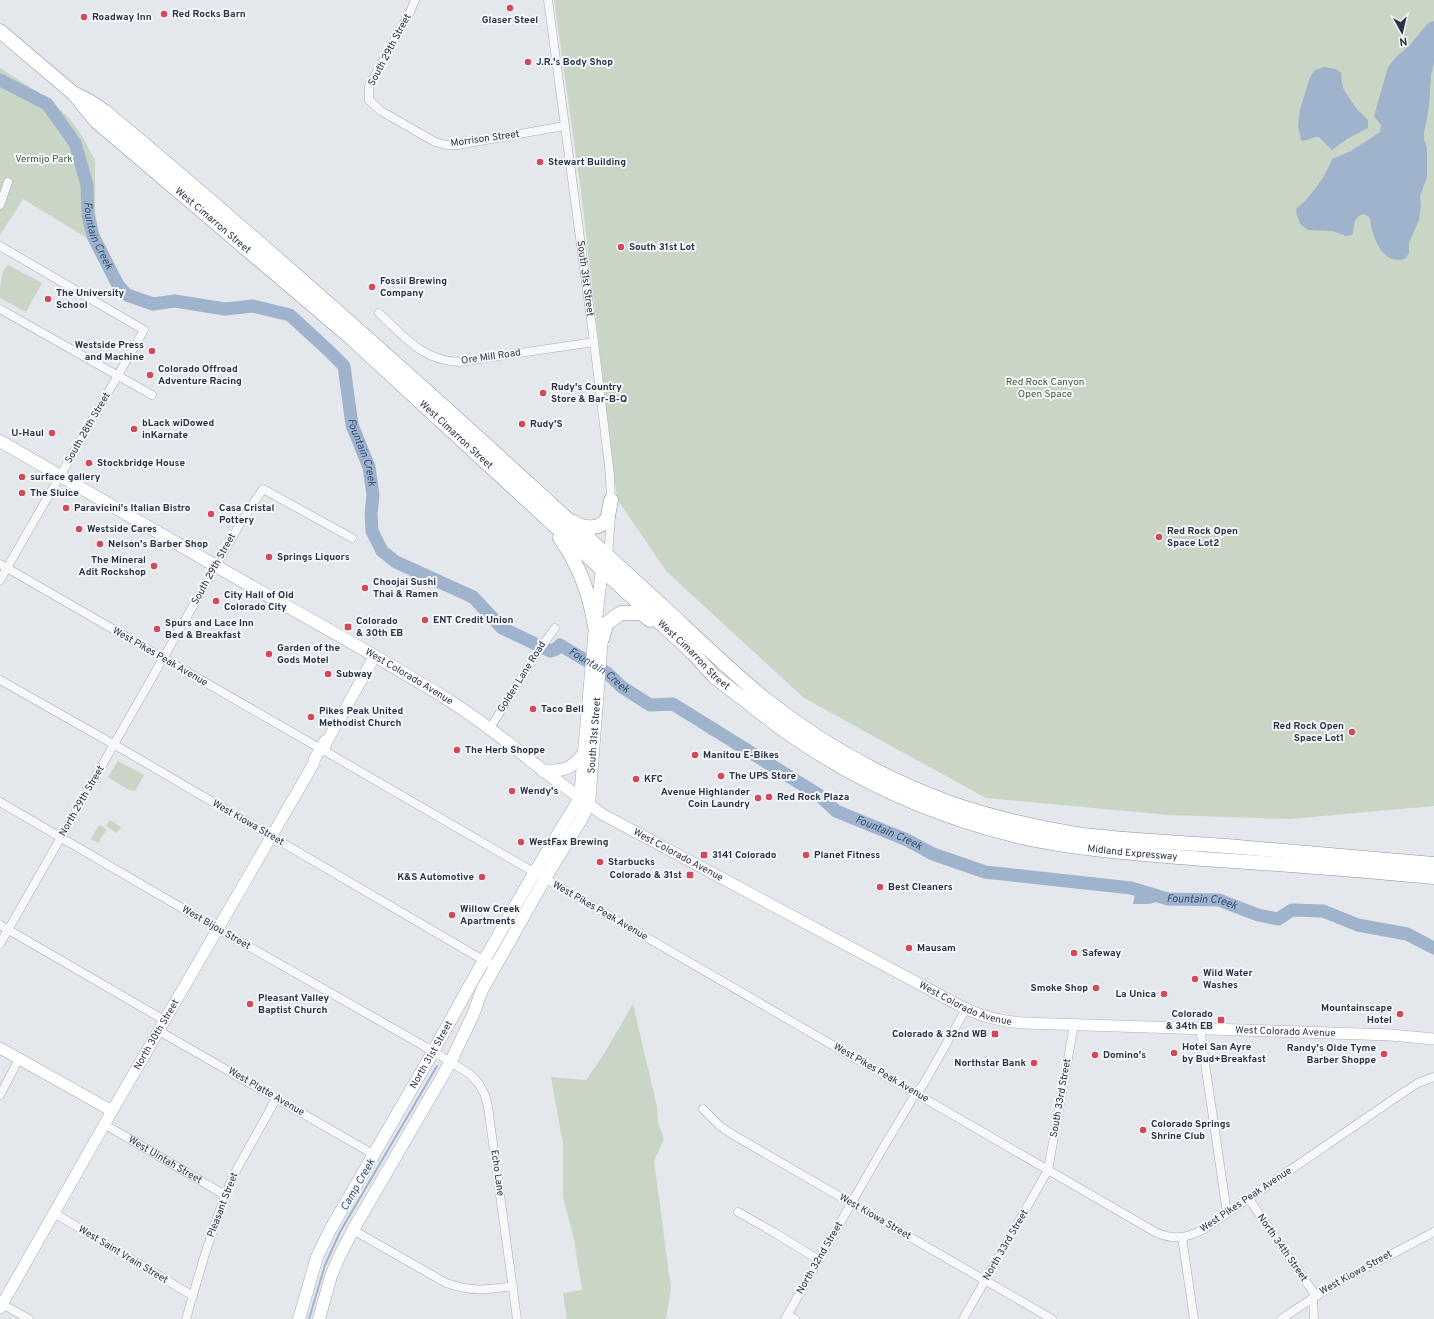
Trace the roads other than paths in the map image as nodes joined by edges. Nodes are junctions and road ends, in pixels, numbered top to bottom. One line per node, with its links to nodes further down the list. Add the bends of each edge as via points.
1 (415, 0): 5 (street, South 29th Street, via 369,86)
2 (548, 0): 6 (street, South 31st Street)
3 (0, 31): 4 (highway, West Cimarron Street)
4 (73, 92): 18 (highway, West Cimarron Street, via 96,121 350,336); 19 (highway, West Cimarron Street, via 104,111 225,212)
5 (369, 100): 6 (street, Morrison Street, via 381,111 435,142 446,145)
6 (564, 126): 12 (street, South 31st Street)
7 (8, 182): 8 (street)
8 (0, 205)
9 (0, 246): 13 (street, South 28th Street, via 144,330)
10 (0, 309): 13 (street)
11 (379, 313): 12 (street, Ore Mill Road, via 426,354 448,361 459,362)
12 (594, 342): 17 (street, South 31st Street)
13 (118, 377): 14 (street); 16 (street, South 28th Street)
14 (152, 395)
15 (0, 441): 16 (main road, West Colorado Avenue)
16 (60, 476): 21 (street, South 28th Street); 22 (main road, West Colorado Avenue)
17 (611, 500): 19 (highway, via 607,517 600,526 584,527); 23 (street, South 31st Street)
18 (545, 516): 23 (highway, West Cimarron Street); 26 (highway, via 570,552 587,588)
19 (565, 517): 23 (highway, West Cimarron Street)
20 (352, 538): 22 (street, South 29th Street, via 263,489)
21 (4, 566): 24 (street, South 28th Street); 29 (street, West Pikes Peak Avenue)
22 (216, 567): 28 (main road, West Colorado Avenue); 29 (street, South 29th Street)
23 (606, 567): 26 (main road, South 31st Street); 27 (highway, West Cimarron Street); 36 (highway, West Cimarron Street, via 656,600 766,700)
24 (0, 580)
25 (555, 628): 32 (street, Golden Lane Road, via 535,655)
26 (598, 643): 27 (highway, via 607,623 621,612 641,614); 31 (main road, South 31st Street)
27 (694, 654): 36 (highway, West Cimarron Street, via 714,676 766,717 816,752)
28 (375, 656): 32 (main road, West Colorado Avenue); 34 (main road, North 30th Street)
29 (164, 659): 33 (street, North 29th Street); 34 (street, West Pikes Peak Avenue)
30 (0, 680): 33 (street, West Kiowa Street)
31 (595, 683): 35 (main road, South 31st Street); 38 (main road, South 31st Street)
32 (490, 728): 37 (main road, West Colorado Avenue)
33 (114, 745): 40 (street, North 29th Street); 41 (street, West Kiowa Street)
34 (324, 746): 41 (main road, North 30th Street); 43 (street, West Pikes Peak Avenue)
35 (584, 753): 37 (main road, via 574,766 563,770); 38 (main road, South 31st Street)
36 (848, 763): 42 (highway, Midland Expressway, via 950,802 1004,819 1059,831 1122,839); 44 (highway, Midland Expressway, via 885,790 940,813 1017,836 1143,854)
37 (544, 771): 38 (main road, West Colorado Avenue)
38 (584, 801): 43 (main road, North 31st Street); 45 (main road, South 31st Street, via 582,818); 52 (main road, West Colorado Avenue, via 602,814)
39 (0, 802): 40 (street, West Bijou Street)
40 (60, 837): 47 (street, North 29th Street); 48 (street, West Bijou Street)
41 (271, 837): 48 (main road, North 30th Street); 50 (street, West Kiowa Street)
42 (1434, 864)
43 (534, 873): 45 (street, West Pikes Peak Avenue); 50 (main road, North 31st Street)
44 (1434, 877)
45 (545, 879): 51 (main road, North 31st Street); 63 (street, West Pikes Peak Avenue)
46 (0, 925): 47 (street)
47 (8, 929): 49 (street, North 29th Street); 53 (street)
48 (218, 929): 53 (main road, North 30th Street); 59 (street, West Bijou Street)
49 (0, 944)
50 (484, 961): 51 (street, West Kiowa Street); 59 (main road, North 31st Street)
51 (495, 967): 61 (main road, North 31st Street, via 482,990)
52 (966, 1009): 54 (main road, West Colorado Avenue, via 986,1017 1010,1022); 63 (street, North 32nd Street)
53 (164, 1020): 56 (main road, North 30th Street)
54 (1074, 1025): 55 (main road, West Colorado Avenue); 70 (street, South 33rd Street)
55 (1200, 1029): 57 (main road, West Colorado Avenue, via 1391,1035); 76 (street)
56 (158, 1031): 65 (street, West Platte Avenue); 67 (main road, North 30th Street)
57 (1434, 1039)
58 (0, 1048): 60 (main road)
59 (433, 1052): 61 (street, Echo Lane); 69 (main road, North 31st Street)
60 (20, 1059): 64 (street); 67 (main road)
61 (450, 1063): 77 (main road, North 31st Street); 82 (street, Echo Lane, via 470,1074 485,1095)
62 (1434, 1077): 72 (street, West Pikes Peak Avenue, via 1407,1090)
63 (916, 1093): 70 (street, West Pikes Peak Avenue); 73 (street, North 32nd Street)
64 (0, 1095)
65 (276, 1099): 69 (street, West Platte Avenue); 71 (street, Pleasant Street)
66 (703, 1109): 73 (street, West Kiowa Street, via 720,1126 735,1136)
67 (112, 1111): 68 (main road, North 30th Street)
68 (104, 1124): 71 (street, West Uintah Street); 75 (main road, North 30th Street)
69 (373, 1154): 89 (main road, North 31st Street, via 317,1257)
70 (1048, 1170): 79 (street, West Pikes Peak Avenue, via 1157,1233 1169,1237); 81 (street, North 33rd Street)
71 (225, 1195): 83 (street, Pleasant Street)
72 (1249, 1199): 76 (street, West Pikes Peak Avenue); 84 (street, North 34th Street)
73 (851, 1203): 80 (street, North 32nd Street); 81 (street, West Kiowa Street)
74 (738, 1212): 80 (street)
75 (54, 1213): 83 (street, West Saint Vrain Street); 85 (main road, North 30th Street)
76 (1227, 1214): 79 (street, West Pikes Peak Avenue, via 1196,1233)
77 (353, 1230): 82 (street, via 446,1283 460,1288 475,1290); 90 (main road, North 31st Street, via 331,1276)
78 (1434, 1232): 84 (street, West Kiowa Street)
79 (1182, 1237): 95 (street)
80 (819, 1260): 86 (street, North 32nd Street)
81 (985, 1281): 93 (street, North 33rd Street); 94 (street, West Kiowa Street)
82 (513, 1286): 91 (street, Echo Lane)
83 (193, 1296): 88 (street, Pleasant Street)
84 (1314, 1297): 96 (street, West Kiowa Street); 97 (street)
85 (1, 1306): 87 (street)
86 (786, 1317): 92 (street)
87 (29, 1319)
88 (186, 1319)
89 (299, 1319)
90 (318, 1319)
91 (517, 1319)
92 (795, 1319)
93 (963, 1319)
94 (1052, 1319)
95 (1194, 1319)
96 (1281, 1319)
97 (1314, 1319)

